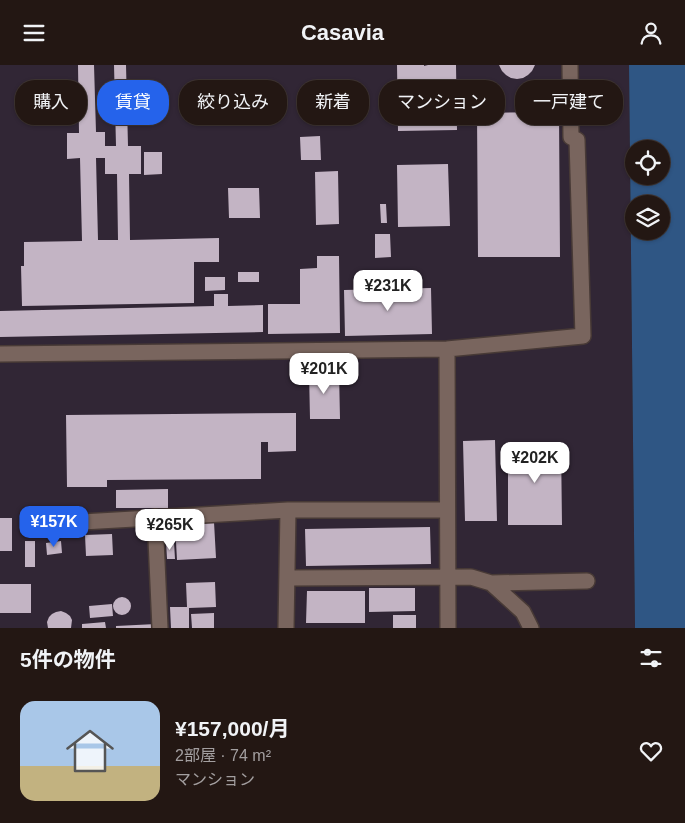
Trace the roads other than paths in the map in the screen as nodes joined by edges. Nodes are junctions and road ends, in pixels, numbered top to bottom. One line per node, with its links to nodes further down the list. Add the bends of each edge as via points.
1 (570, 65): 2 (lane, via 571,137 577,140 583,336)
2 (447, 349): 3 (lane); 5 (lane)
3 (0, 354)
4 (288, 510): 5 (lane); 6 (lane); 8 (lane)
5 (447, 510): 9 (lane)
6 (155, 517): 7 (lane); 12 (lane)
7 (82, 521)
8 (287, 578): 9 (lane); 13 (lane)
9 (448, 578): 11 (lane, via 471,577); 14 (lane)
10 (587, 581): 11 (lane)
11 (491, 583): 15 (lane, via 524,612)
12 (160, 628)
13 (286, 628)
14 (448, 628)
15 (531, 628)

